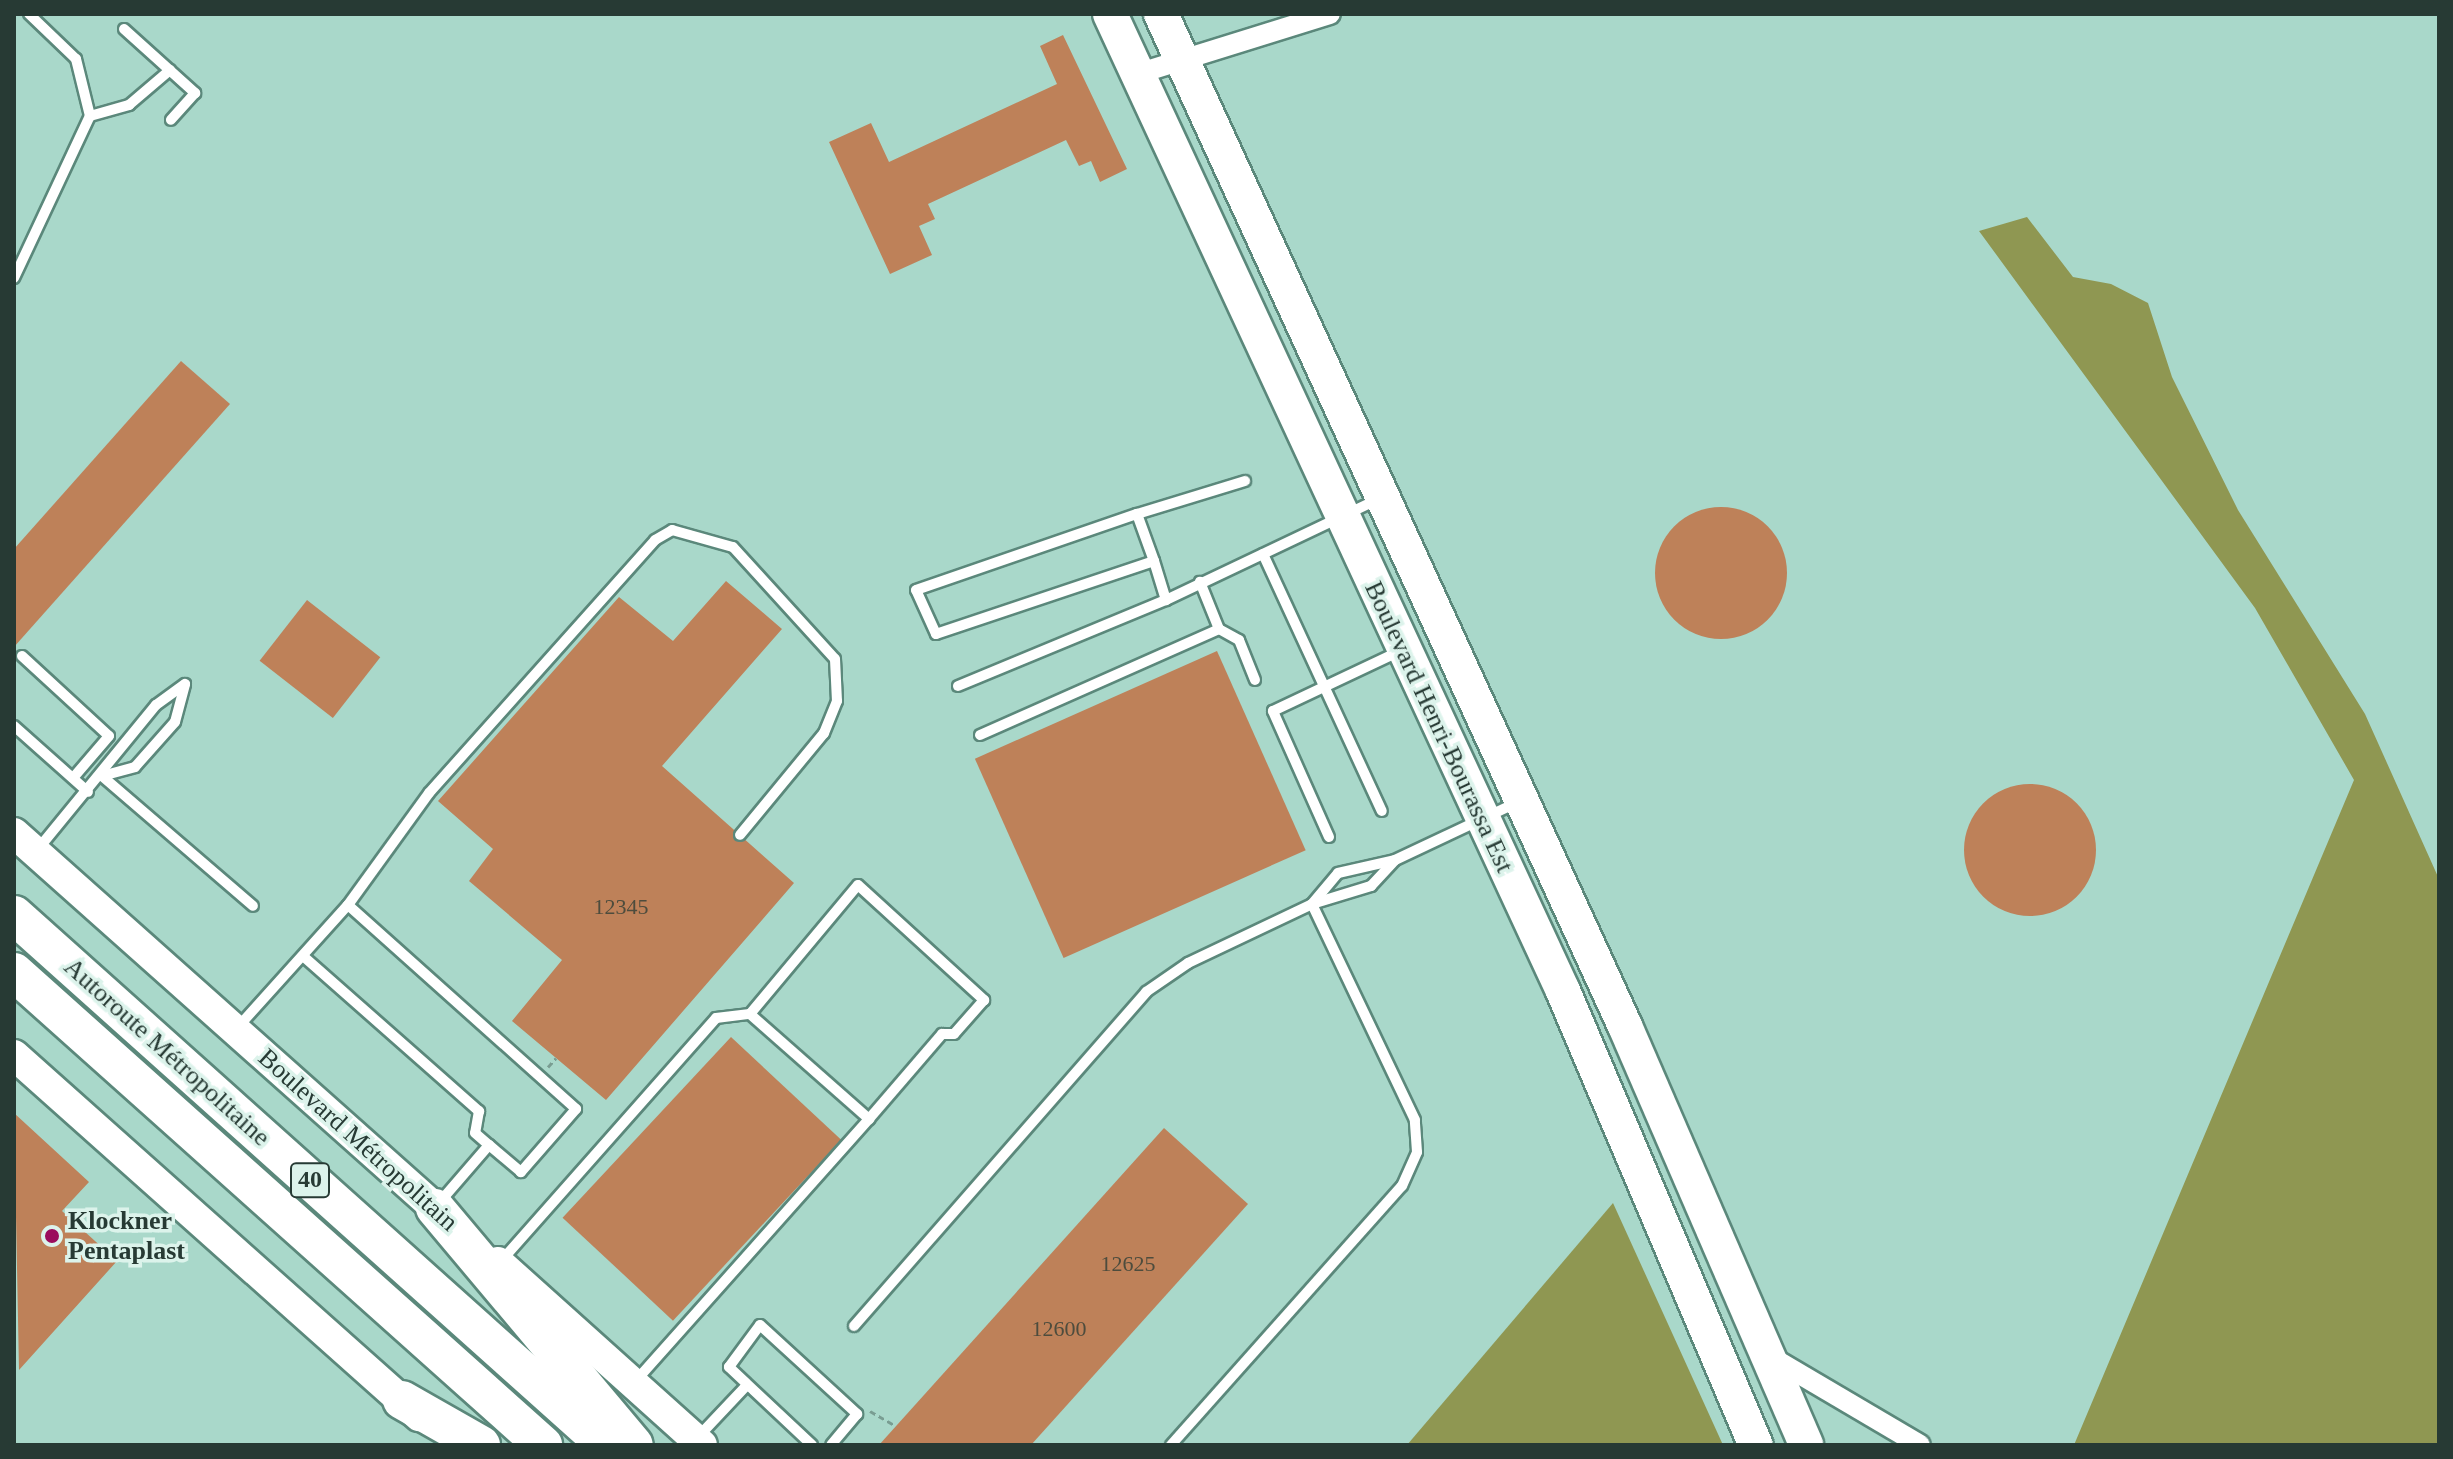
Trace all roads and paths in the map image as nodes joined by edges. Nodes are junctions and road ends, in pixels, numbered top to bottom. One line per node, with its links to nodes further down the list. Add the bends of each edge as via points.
1 (29, 14): 9 (lane, via 76,59)
2 (1110, 14): 8 (main road, Boulevard Henri-Bourassa Est)
3 (1161, 14): 6 (main road, Boulevard Henri-Bourassa Est)
4 (1330, 14): 6 (street)
5 (124, 29): 7 (lane)
6 (1184, 62): 8 (street); 13 (main road, Boulevard Henri-Bourassa Est)
7 (170, 70): 9 (lane, via 129,105); 10 (lane, via 195,93)
8 (1137, 74): 15 (main road, Boulevard Henri-Bourassa Est)
9 (90, 116): 11 (lane)
10 (171, 120)
11 (14, 278)
12 (1245, 481): 14 (lane)
13 (1384, 497): 15 (lane); 33 (main road, Boulevard Henri-Bourassa Est)
14 (1137, 514): 17 (lane); 17 (lane, via 916,590 936,634)
15 (1341, 519): 16 (lane); 21 (main road, Boulevard Henri-Bourassa Est)
16 (1263, 554): 18 (lane); 25 (lane)
17 (1154, 561): 19 (lane)
18 (1200, 582): 19 (lane); 20 (lane)
19 (1166, 600): 24 (lane)
20 (1219, 629): 23 (lane, via 1239,640); 27 (lane)
21 (1403, 649): 25 (lane); 35 (main road, Boulevard Henri-Bourassa Est)
22 (22, 656): 28 (lane)
23 (1255, 680)
24 (958, 686)
25 (1324, 687): 34 (lane); 37 (lane, via 1273,711)
26 (14, 726): 31 (lane)
27 (980, 735)
28 (109, 736): 29 (lane); 31 (lane)
29 (121, 748): 30 (lane); 30 (lane, via 185,684 175,722 135,767)
30 (102, 776): 32 (lane); 42 (lane)
31 (73, 778): 32 (lane)
32 (88, 792): 38 (lane)
33 (1522, 801): 35 (lane); 56 (main road, Boulevard Henri-Bourassa Est)
34 (1382, 811)
35 (1483, 819): 39 (lane); 72 (main road, Boulevard Henri-Bourassa Est)
36 (740, 835): 41 (lane, via 824,733 837,701 837,671 821,637 733,547 697,531 672,530 655,540 429,793)
37 (1329, 837)
38 (24, 843): 47 (main road, Boulevard Métropolitain)
39 (1395, 860): 40 (lane, via 1371,886); 40 (lane, via 1338,873)
40 (1312, 904): 55 (lane, via 1188,963 1146,992); 71 (lane, via 1415,1120 1417,1152 1402,1186)
41 (348, 905): 44 (lane); 52 (lane, via 576,1109 521,1172)
42 (253, 906)
43 (14, 915): 67 (highway, Autoroute Métropolitaine / 40)
44 (303, 956): 47 (lane); 52 (lane, via 479,1111 475,1133)
45 (14, 972): 66 (highway, Autoroute Métropolitaine / 40)
46 (750, 1014): 51 (lane); 51 (lane, via 858,885 984,1000 954,1034 942,1034); 54 (lane, via 716,1018)
47 (235, 1030): 53 (main road, Boulevard Métropolitain)
48 (14, 1055): 59 (main road)
49 (556, 1058): 50 (path)
50 (545, 1070)
51 (869, 1119): 57 (lane)
52 (489, 1145): 53 (lane)
53 (435, 1208): 54 (main road, Boulevard Métropolitain); 68 (highway)
54 (499, 1264): 57 (main road, Boulevard Métropolitain)
55 (854, 1326)
56 (1764, 1354): 63 (street); 73 (main road, Boulevard Henri-Bourassa Est)
57 (634, 1383): 62 (main road, Boulevard Métropolitain)
58 (746, 1386): 62 (lane); 69 (lane); 70 (lane, via 729,1362 760,1325 857,1414)
59 (402, 1400): 64 (main road); 65 (highway)
60 (877, 1409): 61 (path)
61 (896, 1426)
62 (699, 1442)
63 (1910, 1443)
64 (449, 1445)
65 (481, 1445)
66 (543, 1445)
67 (606, 1445)
68 (634, 1445)
69 (812, 1445)
70 (831, 1445)
71 (1171, 1445)
72 (1756, 1445)
73 (1806, 1445)

